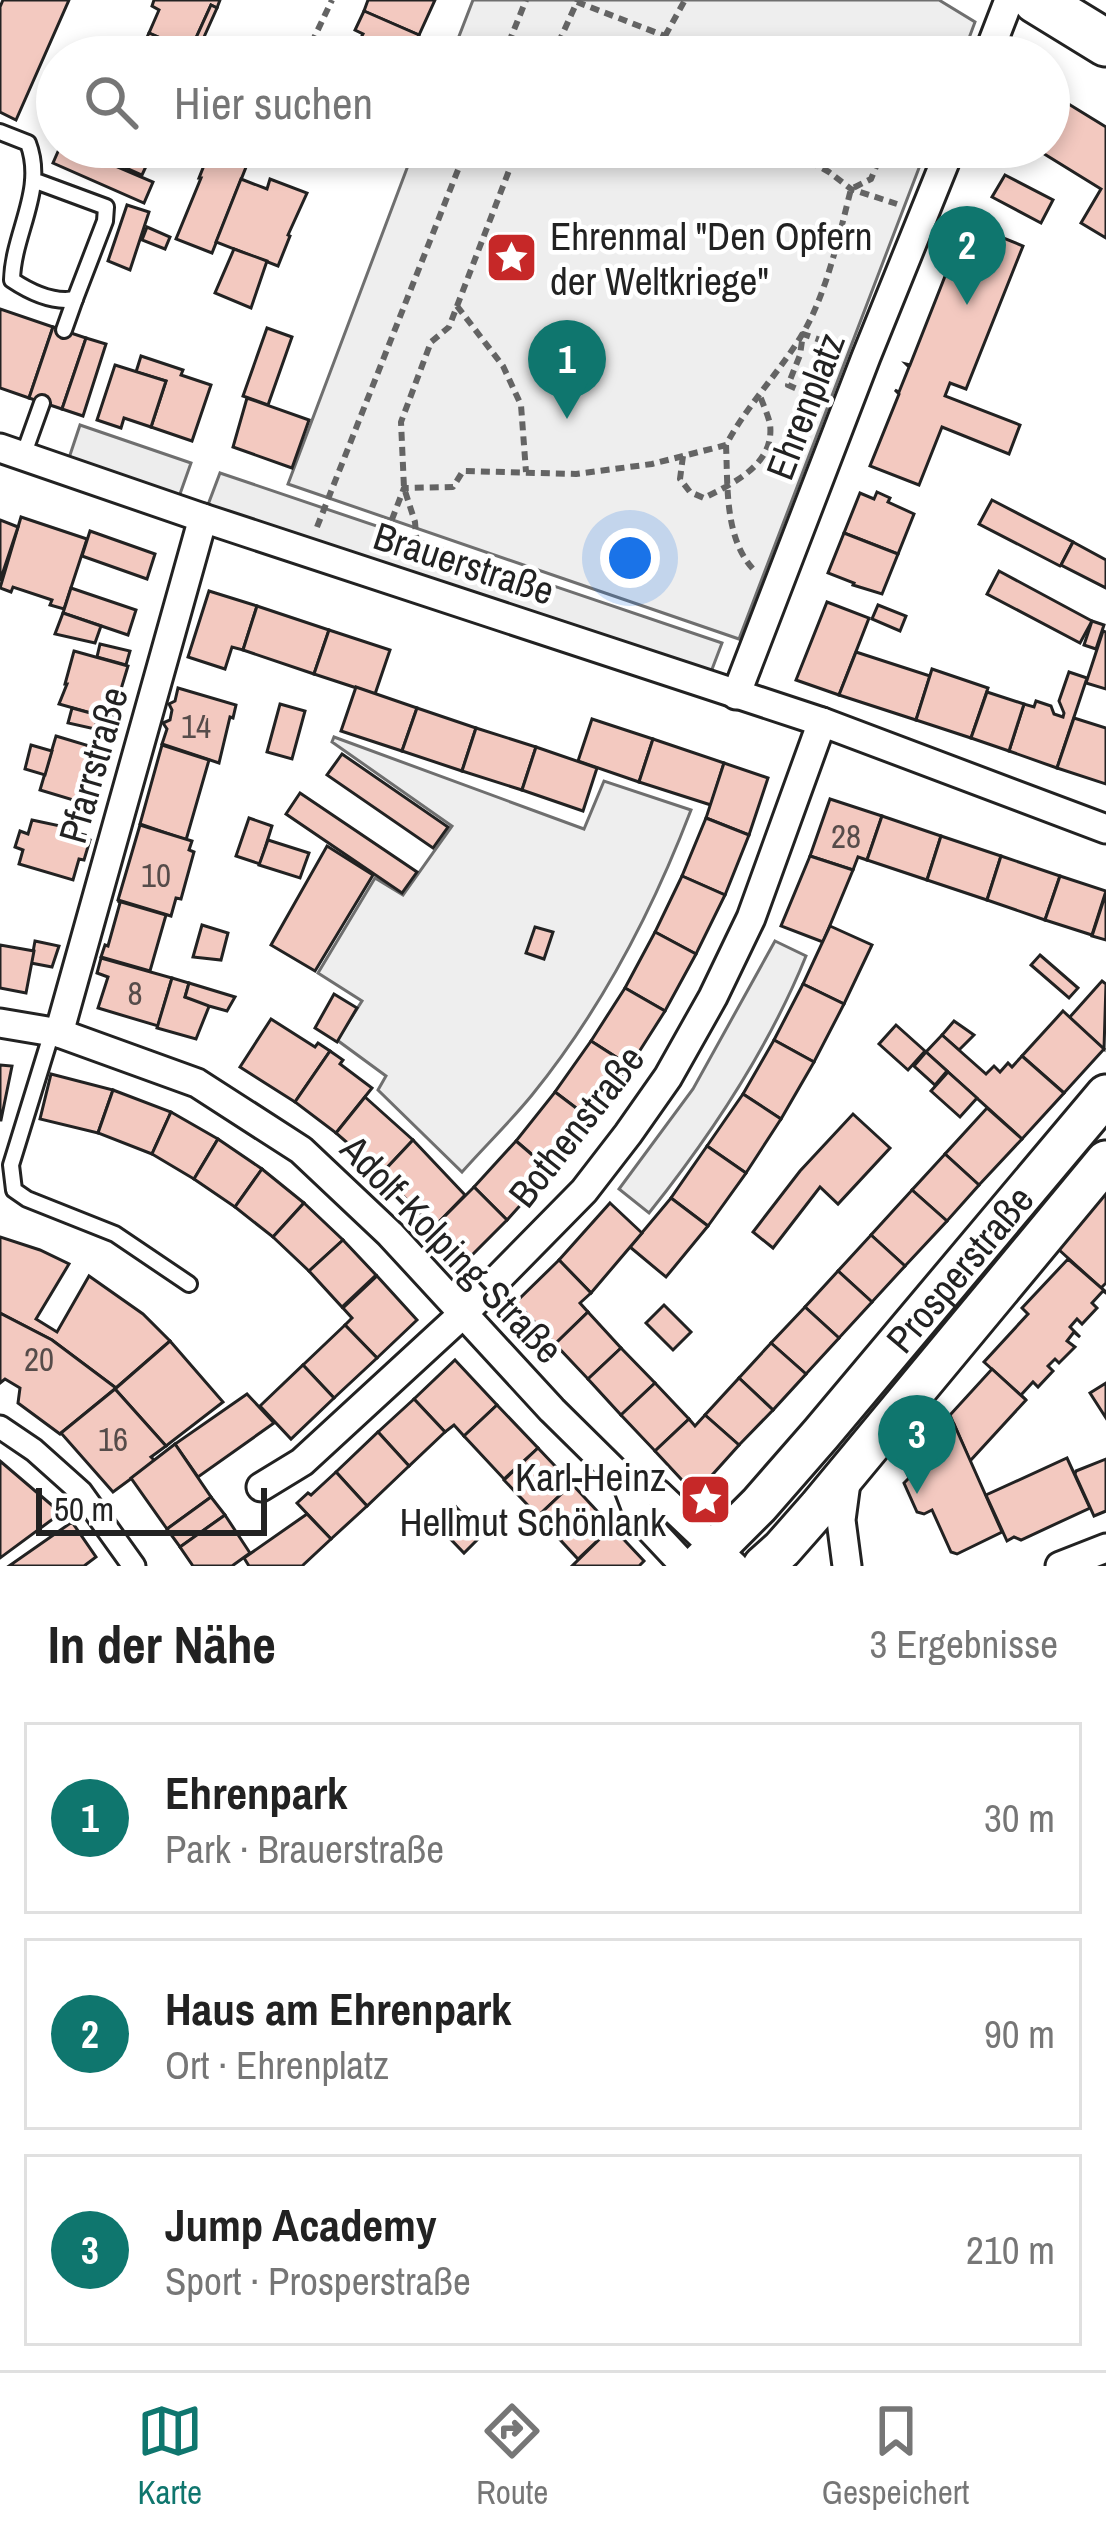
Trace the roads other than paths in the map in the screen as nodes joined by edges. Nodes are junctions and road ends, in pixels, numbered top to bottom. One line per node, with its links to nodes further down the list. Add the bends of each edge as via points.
1 (1009, 0): 3 (street)
2 (1036, 0): 4 (main road)
3 (995, 36)
4 (1106, 43)
5 (0, 132): 7 (lane, via 28,143)
6 (942, 168): 13 (street, Ehrenplatz)
7 (33, 180): 8 (lane, via 12,280); 8 (lane, via 106,207)
8 (75, 298): 9 (lane)
9 (64, 330)
10 (42, 403): 11 (lane)
11 (12, 452): 12 (street, Brauerstraße)
12 (203, 518): 13 (street, Brauerstraße); 17 (street, Pfarrstraße)
13 (736, 695): 14 (street, Brauerstraße)
14 (822, 722): 15 (street, Brauerstraße); 21 (street, Bothenstraße, via 751,918 668,1077 584,1191)
15 (1106, 830)
16 (0, 1023): 17 (street, Adolf-Kolping-Straße)
17 (56, 1032): 20 (lane, via 11,1165 14,1190 115,1234); 21 (street, Adolf-Kolping-Straße, via 197,1083 301,1150)
18 (1106, 1095): 26 (main road, Prosperstraße)
19 (1106, 1161): 23 (main road, Prosperstraße)
20 (188, 1284)
21 (464, 1312): 24 (street, Bothenstraße, via 302,1462); 26 (street, Adolf-Kolping-Straße, via 627,1484 656,1493)
22 (0, 1427): 27 (street, via 81,1492)
23 (848, 1472): 28 (main road, Prosperstraße); 29 (street, via 841,1520)
24 (261, 1487)
25 (1106, 1548): 30 (street)
26 (708, 1562)
27 (134, 1566)
28 (764, 1566)
29 (848, 1566)
30 (1060, 1566)

